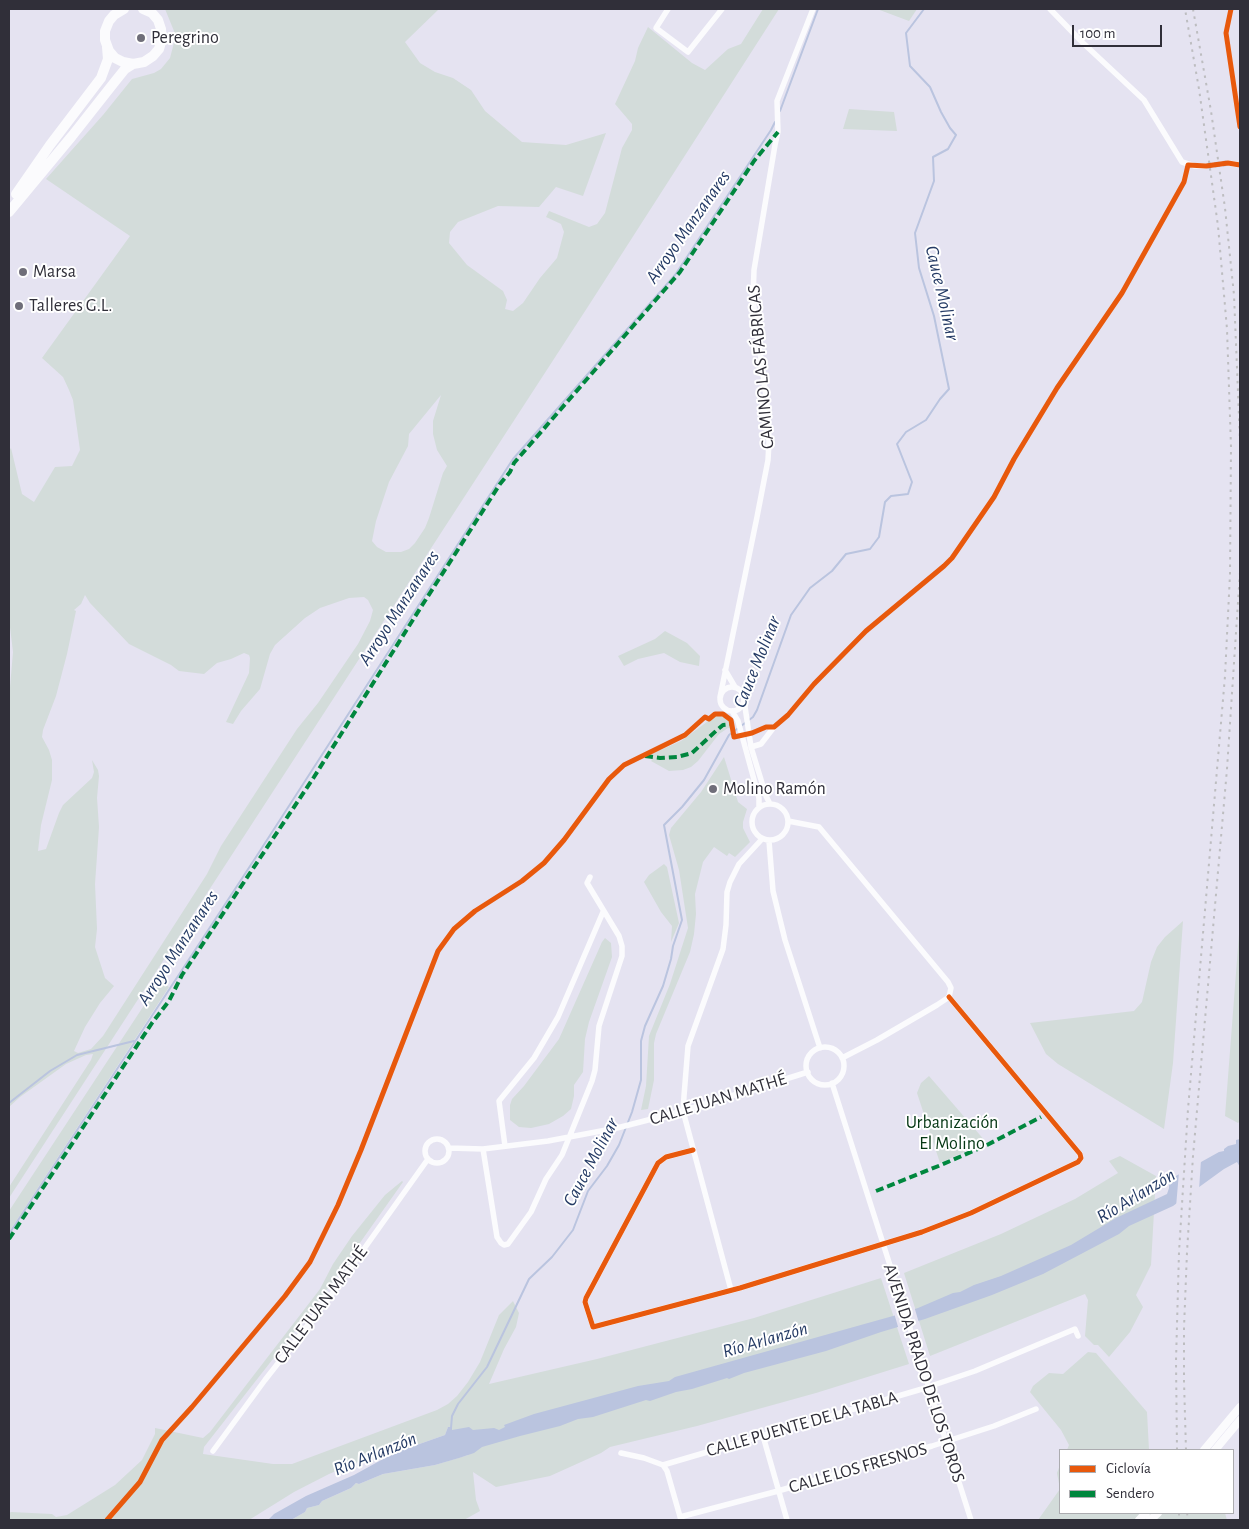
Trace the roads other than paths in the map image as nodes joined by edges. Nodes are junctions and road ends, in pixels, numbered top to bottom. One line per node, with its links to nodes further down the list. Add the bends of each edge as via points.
1 (108, 9): 9 (highway)
2 (124, 9): 9 (highway)
3 (143, 9): 10 (highway)
4 (160, 9): 10 (highway)
5 (668, 9): 6 (street, via 656,28 688,52)
6 (722, 9)
7 (813, 9): 18 (street, CAMINO LAS FÁBRICAS, via 779,94 778,132 752,287 768,412 769,451)
8 (1050, 9): 15 (street, via 1144,100 1182,162)
9 (109, 21): 11 (highway, via 105,31)
10 (160, 24): 12 (highway, via 162,39 158,51 147,61)
11 (107, 47): 12 (highway, via 117,60); 16 (highway, via 108,59 101,78)
12 (133, 64): 17 (highway)
13 (1228, 163): 14 (street)
14 (1240, 165)
15 (1206, 166)
16 (9, 205)
17 (9, 212)
18 (725, 670): 19 (street); 20 (street, CAMINO LAS FÁBRICAS)
19 (734, 687): 20 (street, via 723,690); 21 (street, via 742,692)
20 (720, 697): 22 (street, via 723,707)
21 (744, 700): 22 (street); 24 (street)
22 (732, 711): 26 (street, via 738,721)
23 (774, 727): 24 (street, via 764,742)
24 (751, 747): 25 (street)
25 (770, 804): 26 (street); 27 (street, via 784,811)
26 (759, 807): 28 (street, via 753,814 752,826)
27 (788, 821): 29 (street, via 785,833); 32 (street, via 819,827 948,982)
28 (762, 839): 29 (street); 37 (street, via 739,864 728,887 722,949 688,1046)
29 (769, 840): 33 (street, via 773,891 785,940)
30 (590, 877): 31 (street, via 586,883)
31 (603, 912): 38 (street, via 621,942 622,956 599,1026 592,1081); 39 (street, via 561,1010 534,1058 499,1101)
32 (950, 995): 34 (street, via 911,1021); 44 (street, via 1081,1158 1047,1178 971,1213)
33 (820, 1048): 34 (street, via 831,1048); 35 (street, via 808,1060)
34 (842, 1058): 36 (street, via 842,1075)
35 (808, 1072): 36 (street, via 820,1084); 37 (street, CALLE JUAN MATHÉ)
36 (832, 1083): 44 (street, AVENIDA PRADO DE LOS TOROS)
37 (683, 1111): 38 (street, CALLE JUAN MATHÉ); 42 (street)
38 (569, 1137): 39 (street, CALLE JUAN MATHÉ); 41 (street, via 531,1212 511,1241 504,1245 497,1237)
39 (505, 1146): 41 (street, CALLE JUAN MATHÉ)
40 (449, 1148): 41 (street, CALLE JUAN MATHÉ); 43 (street, via 449,1156 444,1162 435,1163); 43 (street, via 441,1139 430,1141 426,1148)
41 (482, 1149)
42 (693, 1150): 45 (street); 45 (street, via 666,1157 658,1163 585,1302 592,1326 597,1328)
43 (428, 1159): 55 (street, CALLE JUAN MATHÉ, via 329,1298)
44 (884, 1245): 45 (street); 47 (street, AVENIDA PRADO DE LOS TOROS)
45 (731, 1290)
46 (1078, 1336): 47 (street, CALLE PUENTE DE LA TABLA, via 1075,1330 983,1368)
47 (929, 1386): 51 (street, CALLE PUENTE DE LA TABLA); 52 (street, AVENIDA PRADO DE LOS TOROS)
48 (1240, 1407): 53 (street)
49 (1033, 1408): 52 (street, CALLE LOS FRESNOS, via 994,1426)
50 (1240, 1420): 54 (street)
51 (763, 1436): 57 (street, CALLE PUENTE DE LA TABLA); 58 (street)
52 (946, 1441): 58 (street, CALLE LOS FRESNOS); 61 (street, AVENIDA PRADO DE LOS TOROS)
53 (1205, 1449)
54 (1216, 1449)
55 (213, 1451)
56 (621, 1453): 57 (street)
57 (663, 1465): 59 (street)
58 (778, 1491): 59 (street, CALLE LOS FRESNOS); 60 (street)
59 (681, 1519)
60 (786, 1520)
61 (971, 1520)

